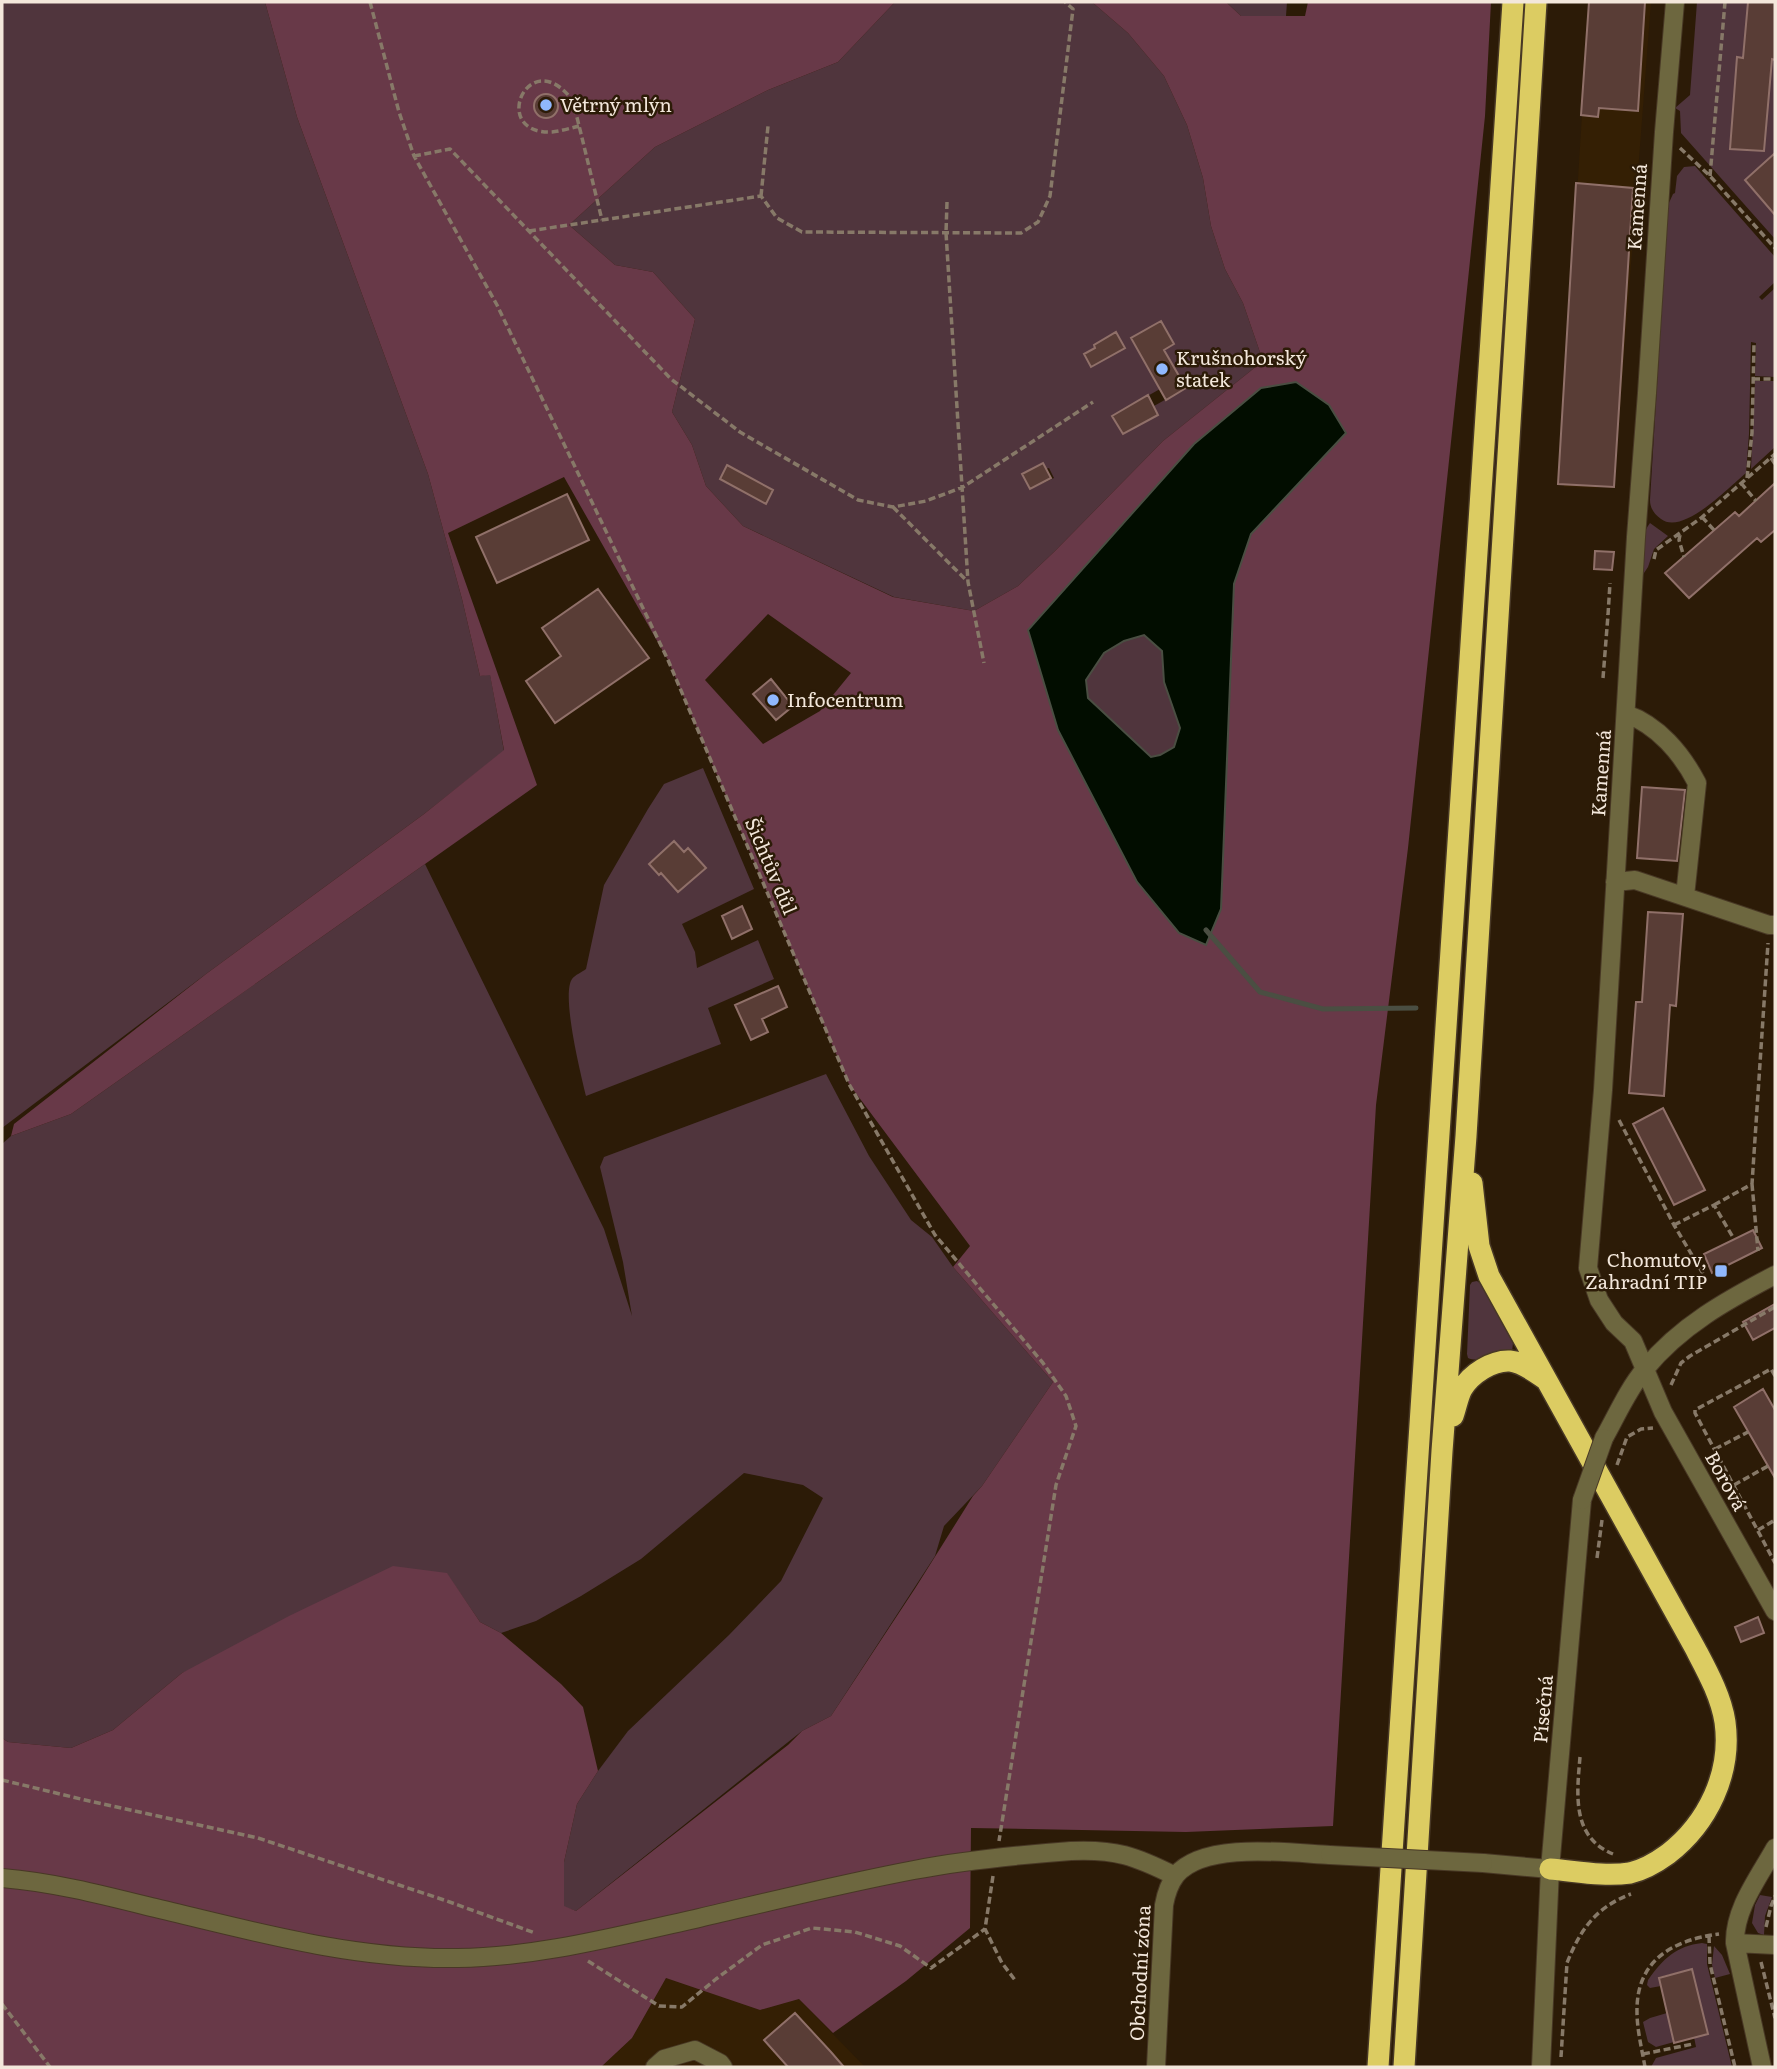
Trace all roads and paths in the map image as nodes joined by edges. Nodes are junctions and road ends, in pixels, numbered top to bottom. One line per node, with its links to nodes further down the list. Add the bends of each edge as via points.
1 (370, 2): 10 (path, Šichtův důl)
2 (1065, 2): 16 (path, via 1073,9 1052,183 1038,222 1021,233)
3 (1513, 2): 95 (highway)
4 (1536, 2): 44 (highway)
5 (1675, 2): 9 (street, Kamenná)
6 (1725, 2): 11 (path)
7 (579, 126): 7 (path, via 573,101 564,89 536,82 523,91 518,107 522,120 532,129 552,132); 14 (path)
8 (768, 126): 12 (path)
9 (1664, 132): 11 (path); 39 (street, Kamenná)
10 (414, 156): 15 (path, via 450,149); 74 (path, Šichtův důl, via 497,305 668,660 849,1084 935,1235 1066,1396 1076,1426 1056,1485)
11 (1710, 176): 17 (path)
12 (761, 196): 14 (path); 16 (path, via 777,218 802,232)
13 (947, 202): 16 (path)
14 (602, 220): 15 (path)
15 (529, 231): 29 (path, via 671,379 740,432 858,500)
16 (946, 233): 27 (path)
17 (1775, 248)
18 (1754, 344): 19 (path)
19 (1753, 379): 20 (path); 25 (path)
20 (1775, 379)
21 (1093, 402): 27 (path)
22 (1775, 454): 23 (path)
23 (1770, 458): 24 (path); 25 (path)
24 (1775, 464)
25 (1747, 478): 26 (path)
26 (1741, 484): 28 (path); 30 (path)
27 (962, 487): 29 (path); 35 (path)
28 (1756, 501)
29 (893, 507): 35 (path)
30 (1702, 517): 31 (path); 32 (path)
31 (1714, 530)
32 (1680, 533): 33 (path); 34 (path, via 1656,550)
33 (1684, 556)
34 (1653, 562)
35 (968, 582): 37 (path)
36 (1608, 615): 38 (path)
37 (984, 663)
38 (1603, 678)
39 (1626, 714): 40 (street, Kamenná); 41 (street, via 1659,732 1697,783)
40 (1615, 882): 41 (street, via 1635,880); 43 (street, Kamenná)
41 (1685, 896): 42 (street)
42 (1772, 925): 45 (path)
43 (1604, 1090): 47 (path); 53 (street, Kamenná, via 1588,1268 1599,1300 1633,1341)
44 (1466, 1136): 55 (highway, via 1479,1246 1489,1276); 61 (highway)
45 (1752, 1184): 46 (path); 49 (path)
46 (1714, 1205): 47 (path); 48 (path)
47 (1674, 1226): 51 (path)
48 (1734, 1239)
49 (1758, 1251)
50 (1775, 1275): 53 (street, via 1711,1310)
51 (1705, 1277)
52 (1775, 1307): 56 (path, via 1681,1363 1671,1386 1674,1400)
53 (1645, 1369): 56 (street, Borová); 76 (street, Písečná, bridge, via 1604,1438 1583,1500)
54 (1775, 1376): 60 (path, via 1770,1369 1695,1410)
55 (1547, 1379): 61 (highway, via 1510,1361 1479,1371 1462,1390); 76 (highway, via 1695,1648 1721,1706 1726,1740 1721,1775 1708,1808 1688,1836 1662,1858 1623,1873)
56 (1663, 1412): 57 (path); 70 (street, Borová)
57 (1647, 1428): 58 (path); 63 (path, via 1627,1437)
58 (1660, 1430)
59 (1748, 1432): 60 (path)
60 (1715, 1449): 64 (path)
61 (1442, 1451): 96 (highway)
62 (1768, 1466): 64 (path)
63 (1616, 1467)
64 (1734, 1485): 67 (path)
65 (1604, 1512): 69 (path)
66 (1775, 1520): 67 (path)
67 (1758, 1530): 68 (path)
68 (1775, 1563)
69 (1596, 1568)
70 (1775, 1611)
71 (1580, 1748): 75 (path, via 1576,1800 1580,1819 1590,1837)
72 (2, 1780): 83 (path, via 258,1838)
73 (1775, 1848): 84 (street, via 1741,1910)
74 (997, 1850)
75 (1614, 1854)
76 (1549, 1869): 78 (street, bridge, via 1256,1852 1198,1860); 97 (street, Písečná)
77 (993, 1876): 81 (path)
78 (1175, 1876): 79 (street, bridge, via 1143,1860 1098,1850 1011,1855 914,1870 537,1951 461,1958 330,1947 61,1886); 94 (street, Obchodní zóna, via 1164,1905)
79 (2, 1878)
80 (1637, 1892): 98 (path, via 1603,1909 1587,1924 1572,1950 1567,1964)
81 (985, 1929): 86 (path, via 931,1968 900,1946 855,1932 812,1928 762,1945 682,2007 659,2006); 87 (path)
82 (1709, 1935): 84 (path); 90 (path, via 1673,1945 1647,1970 1638,1992); 100 (path, via 1710,1964)
83 (544, 1938)
84 (1735, 1938): 85 (street); 101 (street)
85 (1775, 1945)
86 (580, 1957)
87 (1015, 1980)
88 (2, 2004): 91 (path)
89 (1693, 2044): 90 (path)
90 (1643, 2054): 99 (path)
91 (50, 2067)
92 (655, 2067): 93 (street, via 664,2059 695,2050)
93 (723, 2067)
94 (1156, 2067)
95 (1378, 2067)
96 (1404, 2067)
97 (1541, 2067)
98 (1561, 2067)
99 (1645, 2067)
100 (1735, 2067)
101 (1762, 2067)

